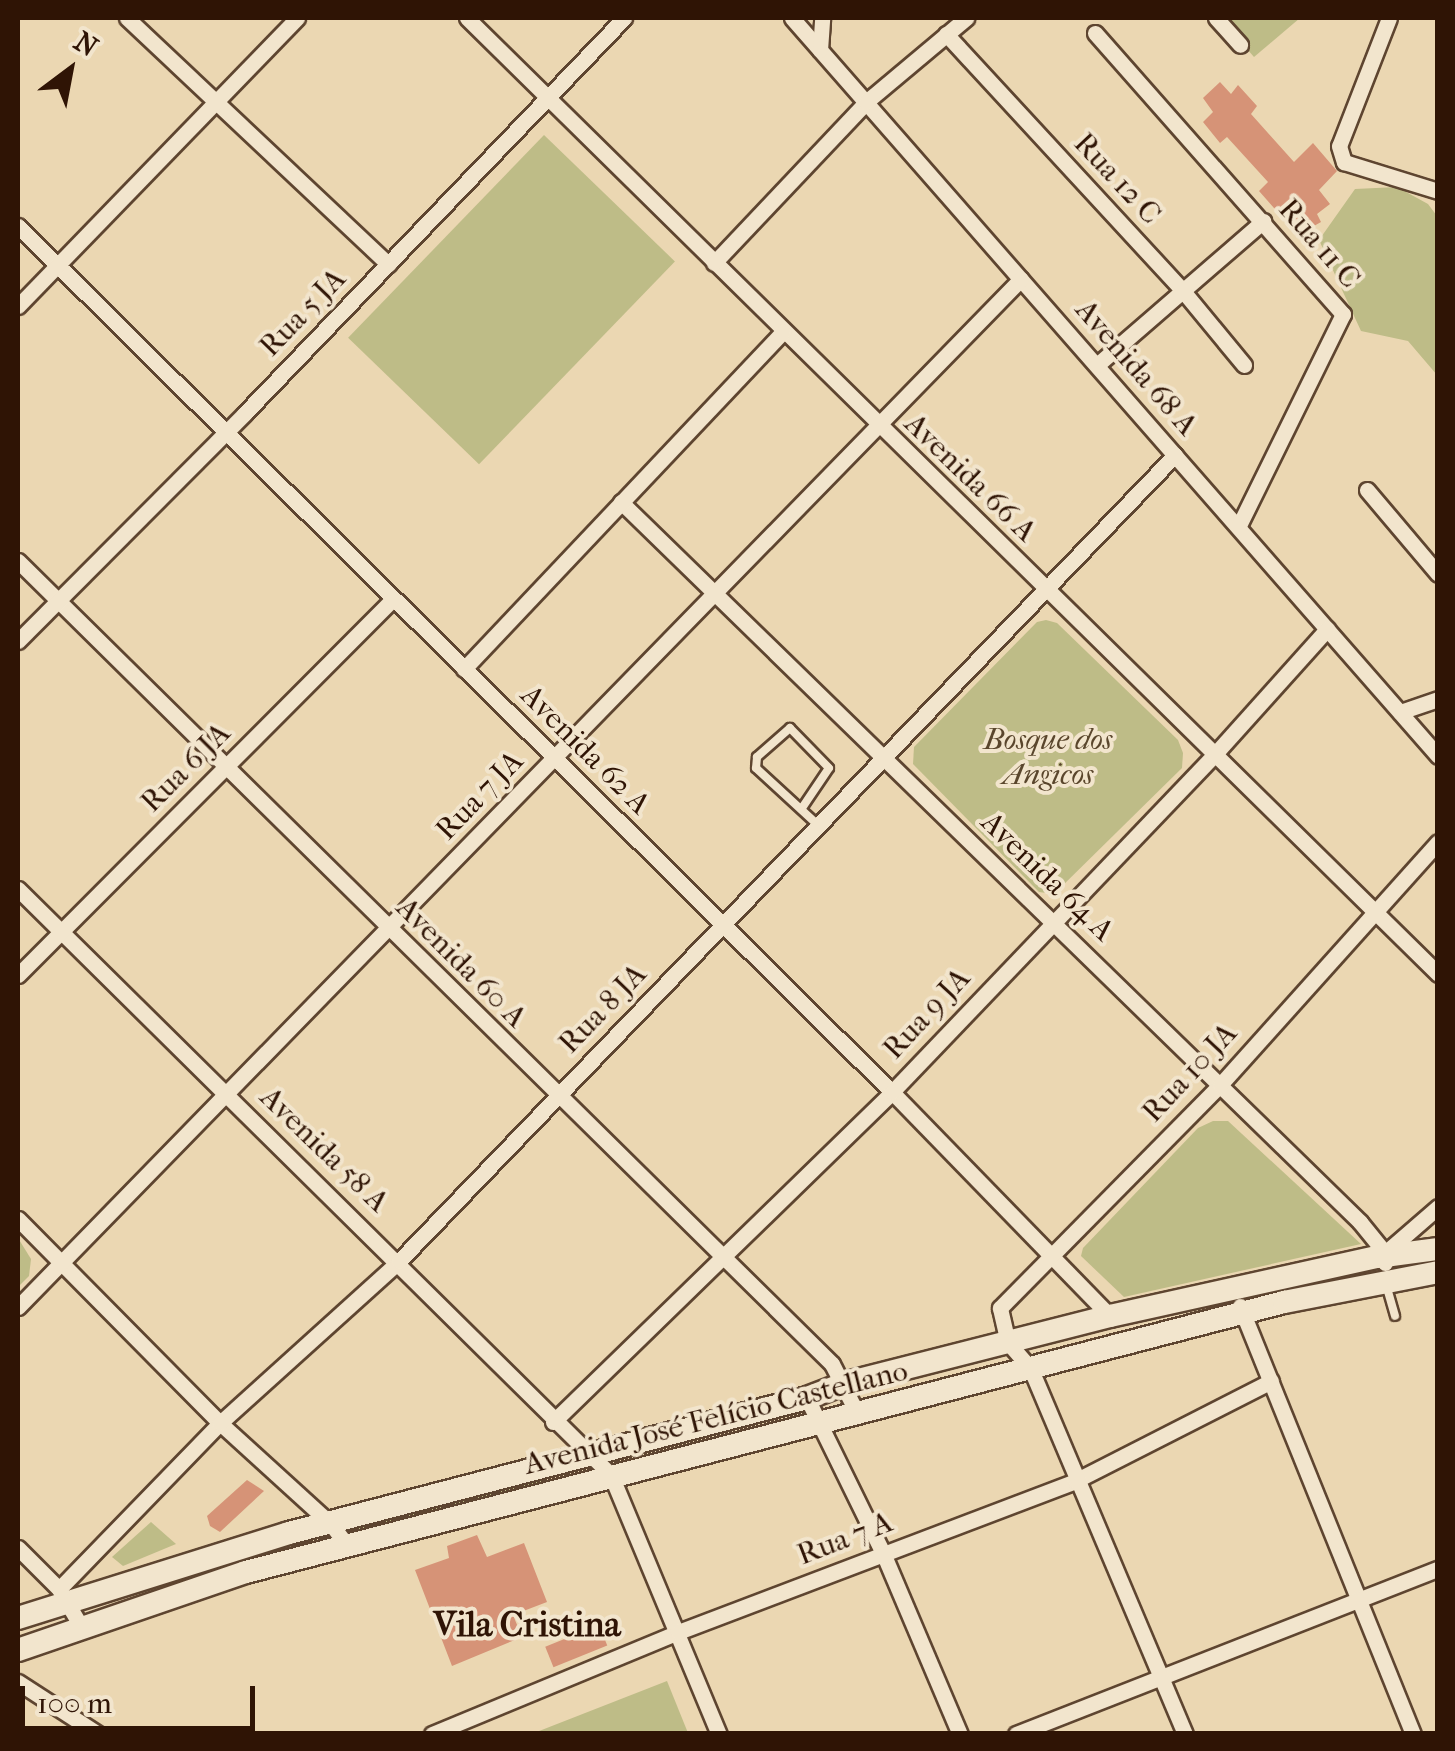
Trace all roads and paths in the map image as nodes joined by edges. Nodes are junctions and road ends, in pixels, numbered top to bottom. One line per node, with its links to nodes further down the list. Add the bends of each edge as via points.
1 (127, 18): 15 (street)
2 (297, 18): 15 (street)
3 (467, 18): 13 (street, Avenida 66 A)
4 (624, 18): 13 (street, Rua 5 JA)
5 (792, 18): 12 (street, Avenida 68 A)
6 (822, 18): 12 (street)
7 (1216, 18): 11 (street)
8 (1388, 18): 16 (street, via 1340,146 1344,162)
9 (956, 24): 14 (street); 23 (street, Rua 12 C)
10 (1095, 33): 17 (street, Rua 11 C)
11 (1240, 45)
12 (820, 50): 14 (street, Avenida 68 A)
13 (549, 98): 19 (street, Avenida 66 A); 20 (street, Rua 5 JA)
14 (866, 102): 19 (street); 22 (street, Avenida 68 A)
15 (214, 104): 20 (street); 21 (street)
16 (1438, 191)
17 (1263, 222): 23 (street); 33 (street, Rua 11 C, via 1343,314)
18 (18, 226): 21 (street, Avenida 62 A)
19 (714, 263): 25 (street, Avenida 66 A)
20 (388, 264): 29 (street, Rua 5 JA)
21 (56, 267): 24 (street); 29 (street, Avenida 62 A)
22 (1022, 279): 27 (street, Avenida 68 A); 28 (street, Rua 7 JA)
23 (1183, 291): 26 (street, Rua 12 C); 27 (street)
24 (18, 306)
25 (784, 332): 28 (street, Avenida 66 A); 32 (street)
26 (1244, 365)
27 (1097, 366): 30 (street, Avenida 68 A)
28 (878, 426): 36 (street, Avenida 66 A); 37 (street, Rua 7 JA)
29 (225, 434): 38 (street, Avenida 62 A); 39 (street, Rua 5 JA)
30 (1174, 454): 33 (street, Avenida 68 A); 36 (street, Rua 8 JA)
31 (1367, 490): 35 (street)
32 (621, 502): 37 (street, Avenida 64 A); 42 (street)
33 (1238, 528): 40 (street, Avenida 68 A)
34 (18, 561): 39 (street, Avenida 60 A)
35 (1438, 574)
36 (1046, 591): 45 (street, Avenida 66 A); 46 (street, Rua 8 JA)
37 (717, 595): 46 (street, Avenida 64 A); 48 (street, Rua 7 JA)
38 (393, 599): 42 (street, Avenida 62 A); 49 (street, Rua 6 JA)
39 (58, 601): 41 (street, Rua 5 JA); 49 (street, Avenida 60 A)
40 (1326, 629): 44 (street, Avenida 68 A); 45 (street, Rua 9 JA)
41 (18, 641)
42 (464, 670): 48 (street, Avenida 62 A)
43 (1438, 698): 44 (street)
44 (1400, 712): 47 (street, Avenida 68 A)
45 (1215, 754): 54 (street, Avenida 66 A); 55 (street, Rua 9 JA)
46 (884, 755): 51 (street, Rua 8 JA); 55 (street, Avenida 64 A)
47 (1438, 756)
48 (554, 759): 56 (street, Avenida 62 A); 57 (street, Rua 7 JA)
49 (225, 767): 57 (street, Avenida 60 A); 58 (street, Rua 6 JA)
50 (802, 808): 50 (lane, via 773,787 755,762 790,728 829,768); 51 (lane)
51 (819, 826): 56 (street, Rua 8 JA)
52 (1438, 842): 54 (street, Rua 10 JA)
53 (18, 889): 58 (street, Avenida 58 A)
54 (1374, 911): 59 (street, Avenida 66 A); 61 (street, Rua 10 JA)
55 (1052, 920): 61 (street, Avenida 64 A); 62 (street, Rua 9 JA)
56 (722, 924): 62 (street, Avenida 62 A); 64 (street, Rua 8 JA)
57 (388, 930): 63 (street, Rua 7 JA); 64 (street, Avenida 60 A)
58 (61, 931): 60 (street, Rua 6 JA); 63 (street, Avenida 58 A)
59 (1438, 974)
60 (18, 975)
61 (1220, 1085): 68 (street, Rua 10 JA); 69 (street, Avenida 64 A)
62 (892, 1092): 68 (street, Avenida 62 A); 71 (street, Rua 9 JA)
63 (228, 1094): 70 (street, Avenida 58 A); 72 (street, Rua 7 JA)
64 (557, 1097): 70 (street, Rua 8 JA); 71 (street, Avenida 60 A)
65 (1438, 1207): 69 (street)
66 (18, 1219): 72 (street)
67 (1438, 1248): 69 (main road, Avenida José Felício Castellano)
68 (1052, 1254): 78 (street, Avenida 62 A); 80 (street, Rua 10 JA, via 1000,1308)
69 (1385, 1254): 74 (street); 75 (main road, Avenida José Felício Castellano)
70 (399, 1260): 86 (street, Avenida 58 A); 88 (street, Rua 8 JA)
71 (721, 1260): 83 (street, Avenida 60 A, via 832,1364); 86 (street, Rua 9 JA)
72 (61, 1264): 76 (street, Rua 7 JA); 88 (street)
73 (1438, 1272): 74 (main road, Avenida José Felício Castellano)
74 (1386, 1284): 77 (main road, Avenida José Felício Castellano); 79 (lane)
75 (1232, 1289): 77 (street); 78 (main road, Avenida José Felício Castellano)
76 (18, 1307)
77 (1243, 1313): 81 (main road, Avenida José Felício Castellano); 82 (street)
78 (1110, 1316): 80 (main road, Avenida José Felício Castellano)
79 (1395, 1316)
80 (1008, 1343): 81 (street); 83 (main road, Avenida José Felício Castellano)
81 (1031, 1369): 85 (main road, Avenida José Felício Castellano); 91 (street)
82 (1270, 1381): 91 (street, Rua 7 A); 98 (street)
83 (843, 1384): 84 (main road, Avenida José Felício Castellano); 85 (street, Avenida 60 A)
84 (807, 1398): 87 (street); 89 (main road, Avenida José Felício Castellano)
85 (856, 1412): 87 (main road, Avenida José Felício Castellano)
86 (553, 1422): 89 (street, Avenida 58 A)
87 (820, 1423): 90 (main road, Avenida José Felício Castellano); 95 (street)
88 (220, 1424): 92 (street); 97 (street, Rua 8 JA)
89 (588, 1455): 90 (street, Avenida 58 A); 92 (main road, Avenida José Felício Castellano)
90 (611, 1475): 93 (main road, Avenida José Felício Castellano); 101 (street)
91 (1074, 1481): 95 (street, Rua 7 A); 103 (street)
92 (331, 1524): 93 (street); 97 (main road, Avenida José Felício Castellano)
93 (347, 1545): 100 (main road, Avenida José Felício Castellano)
94 (18, 1548): 97 (street)
95 (883, 1554): 101 (street, Rua 7 A); 108 (street)
96 (1438, 1569): 98 (street)
97 (63, 1595): 99 (main road, Avenida José Felício Castellano); 100 (street)
98 (1358, 1603): 103 (street); 111 (street)
99 (18, 1618)
100 (82, 1628): 102 (main road, Avenida José Felício Castellano)
101 (678, 1632): 106 (street, Rua 7 A); 107 (street)
102 (18, 1650)
103 (1159, 1674): 109 (street); 110 (street)
104 (18, 1682): 105 (street)
105 (98, 1734)
106 (432, 1734)
107 (720, 1734)
108 (960, 1734)
109 (1016, 1734)
110 (1185, 1734)
111 (1413, 1734)

